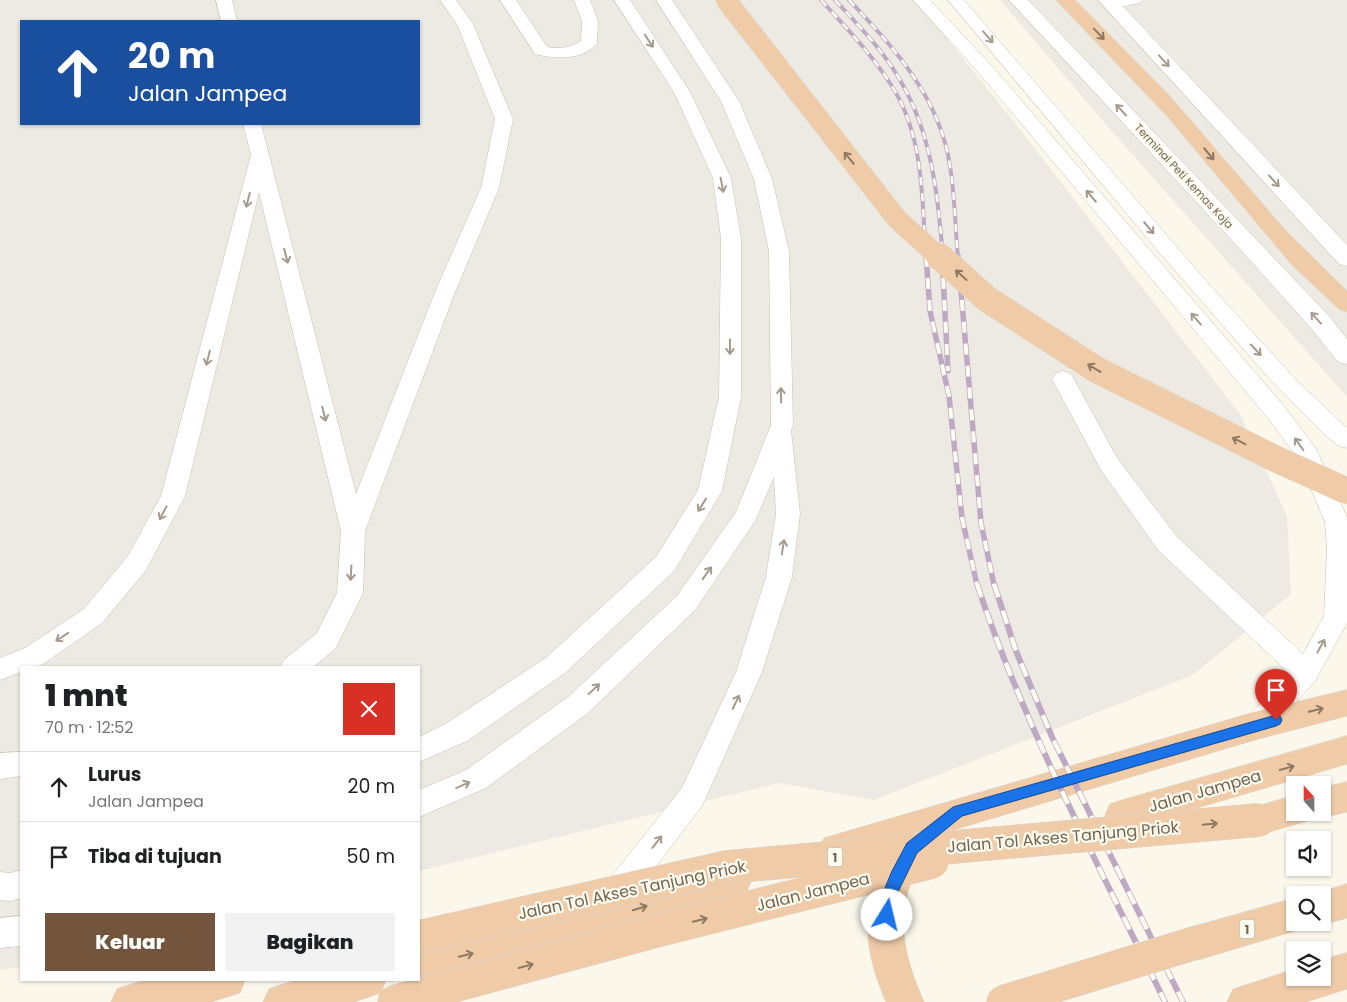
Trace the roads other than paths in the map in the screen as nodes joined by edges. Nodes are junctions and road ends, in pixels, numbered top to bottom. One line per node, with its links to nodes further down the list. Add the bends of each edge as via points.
1 (224, 0): 14 (lane)
2 (448, 0): 26 (lane, via 464,24 504,119 490,188 445,292)
3 (508, 0): 4 (lane, via 540,51 555,55 580,50 589,43 592,24)
4 (582, 0)
5 (622, 0): 32 (lane, one-way to 32, via 682,92 722,178 731,238 730,397 710,491 665,564 556,665 457,732)
6 (664, 0): 23 (lane, one-way to 6, via 779,251 763,179 730,101)
7 (726, 0): 25 (highway, one-way to 7, bridge, via 1097,370 987,299 897,219)
8 (921, 0): 16 (lane)
9 (956, 0): 15 (lane, one-way to 15)
10 (1018, 0): 21 (street, Terminal Peti Kemas Koja, one-way to 10, via 1263,260)
11 (1065, 0): 20 (highway, one-way to 20, via 1174,112 1252,206 1328,289)
12 (1134, 0): 13 (lane)
13 (1110, 2): 19 (street, one-way to 19)
14 (229, 20)
15 (1007, 59): 16 (lane); 24 (lane, one-way to 24, via 1198,286 1281,376)
16 (979, 62): 29 (lane, one-way to 16, via 1337,617 1338,548 1337,522 1308,455 1276,412)
17 (252, 125): 18 (lane)
18 (260, 153): 26 (lane, one-way to 26); 28 (lane, one-way to 28, via 173,496 137,563 93,616 34,656)
19 (1347, 259)
20 (1347, 304)
21 (1347, 356)
22 (1063, 379): 29 (lane, via 1109,464 1168,544)
23 (782, 425): 38 (lane, one-way to 23, via 476,779 578,705 686,603 747,515); 46 (lane, one-way to 23, via 692,797 749,672 779,577 788,514)
24 (1347, 440)
25 (1347, 491)
26 (353, 531): 27 (lane, one-way to 27, via 350,592 326,641)
27 (295, 666)
28 (0, 669)
29 (1306, 673): 31 (lane)
30 (1347, 703): 31 (highway, one-way to 30)
31 (1258, 725): 39 (highway)
32 (420, 750)
33 (1347, 750): 56 (highway, Jalan Jampea, one-way to 33, bridge, via 659,930 1122,815)
34 (20, 764): 35 (lane)
35 (0, 766)
36 (1347, 797): 37 (highway)
37 (1331, 801)
38 (420, 804)
39 (958, 811): 46 (highway, one-way to 39); 57 (highway, via 912,848 887,900 887,946)
40 (1286, 812): 49 (highway, Jalan Tol Akses Tanjung Priok / 1, one-way to 40, bridge, via 726,867 1259,820)
41 (20, 884): 42 (lane)
42 (0, 886)
43 (1347, 901): 44 (highway)
44 (1331, 905)
45 (1286, 918): 58 (highway, 1, bridge)
46 (595, 922): 50 (highway, one-way to 46)
47 (20, 931): 48 (lane)
48 (0, 933)
49 (420, 937)
50 (420, 967)
51 (1347, 971): 59 (highway)
52 (224, 981): 54 (highway)
53 (364, 981): 55 (highway)
54 (130, 1002)
55 (282, 1002)
56 (394, 1002)
57 (905, 1002)
58 (1003, 1002)
59 (1246, 1002)

